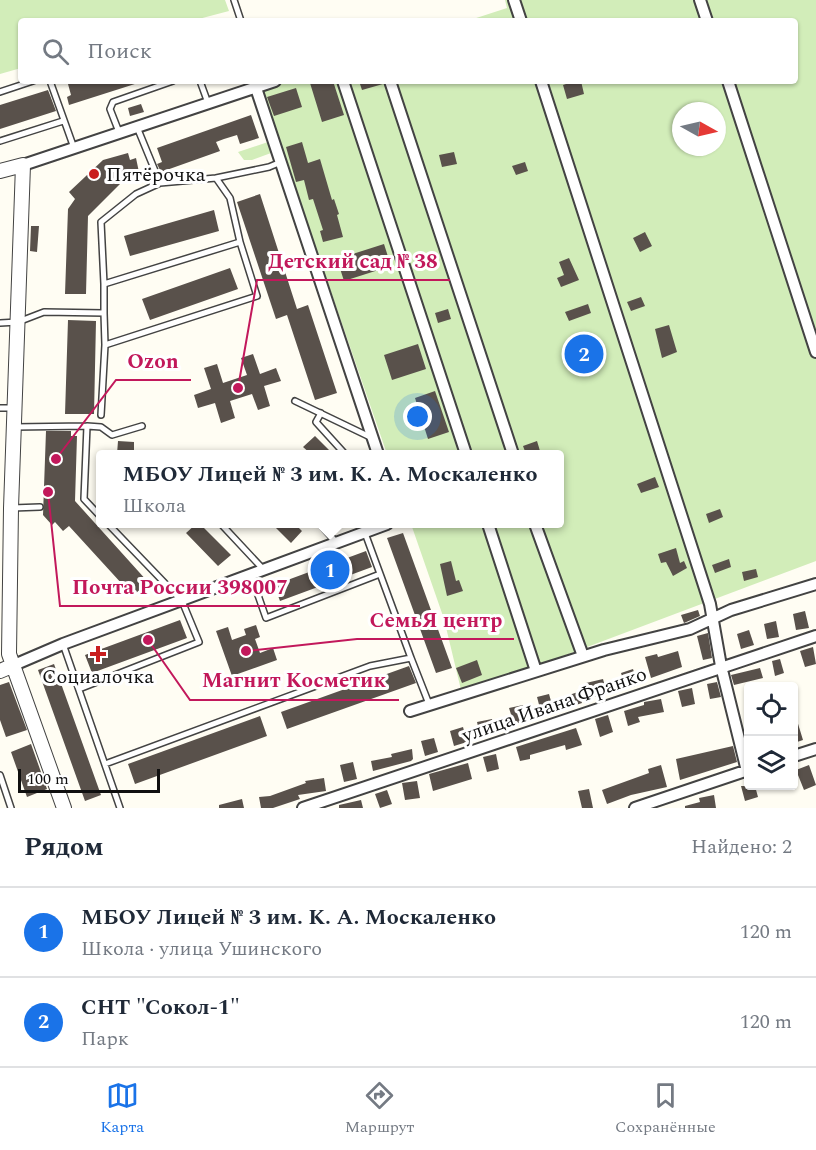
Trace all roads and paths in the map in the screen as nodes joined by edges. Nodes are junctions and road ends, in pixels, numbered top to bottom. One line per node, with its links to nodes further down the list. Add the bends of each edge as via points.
1 (234, 0): 4 (lane)
2 (514, 0): 5 (street)
3 (700, 0): 6 (street)
4 (240, 18)
5 (520, 18)
6 (707, 18)
7 (24, 84): 16 (lane)
8 (51, 84): 18 (lane)
9 (164, 84): 20 (lane, via 113,102 110,109)
10 (201, 84): 17 (lane)
11 (344, 84): 45 (street)
12 (391, 84): 46 (street)
13 (542, 84): 63 (street)
14 (729, 84): 34 (street)
15 (260, 85): 17 (street); 23 (street)
16 (0, 92)
17 (208, 103): 19 (street)
18 (63, 121): 21 (lane); 22 (lane)
19 (137, 126): 20 (street); 27 (lane)
20 (120, 132): 22 (street)
21 (0, 141)
22 (74, 148): 24 (street)
23 (280, 162): 26 (lane); 42 (street)
24 (23, 165): 25 (street); 31 (street)
25 (0, 171)
26 (216, 178): 27 (lane); 28 (lane, via 230,198)
27 (160, 183): 29 (lane, via 136,195 101,222)
28 (240, 242): 29 (lane); 33 (lane, via 257,296)
29 (104, 284): 30 (lane)
30 (104, 313): 31 (lane, via 44,312); 33 (lane)
31 (18, 322): 32 (lane); 36 (street)
32 (0, 323)
33 (105, 345): 38 (lane)
34 (816, 352)
35 (295, 401): 37 (lane)
36 (7, 408): 41 (street)
37 (321, 413): 42 (lane); 43 (lane, via 316,422)
38 (101, 415)
39 (87, 426): 40 (lane, via 101,427 112,435); 41 (lane); 49 (lane, via 84,499)
40 (142, 426)
41 (14, 427): 48 (street)
42 (372, 437): 44 (street)
43 (341, 450)
44 (377, 450)
45 (465, 450)
46 (512, 450)
47 (40, 507): 48 (lane)
48 (11, 508): 68 (street, via 9,654)
49 (96, 512)
50 (112, 528): 62 (lane)
51 (225, 528): 58 (lane)
52 (323, 528): 57 (lane)
53 (377, 528): 56 (street)
54 (489, 528): 71 (street)
55 (537, 528): 66 (street)
56 (365, 533): 57 (street); 59 (lane)
57 (337, 544): 58 (street)
58 (265, 570): 60 (street)
59 (380, 574): 60 (lane, via 266,618); 67 (lane)
60 (251, 575): 62 (street)
61 (816, 584): 63 (street)
62 (182, 601): 65 (street); 72 (lane, via 199,642)
63 (713, 618): 66 (street, via 690,628); 69 (street)
64 (816, 636): 69 (street, улица Ивана Франко)
65 (63, 644): 68 (street); 72 (lane)
66 (583, 656): 71 (street)
67 (411, 658): 73 (lane); 78 (lane, via 370,666)
68 (14, 665): 70 (street); 82 (street)
69 (721, 666): 76 (street); 84 (street, улица Ивана Франко)
70 (0, 671)
71 (536, 671): 73 (street)
72 (79, 689): 78 (lane)
73 (429, 704): 74 (street)
74 (410, 711)
75 (816, 749): 77 (street)
76 (744, 755)
77 (798, 755)
78 (105, 764): 83 (lane)
79 (744, 772): 85 (street)
80 (0, 775): 81 (lane)
81 (11, 808)
82 (64, 808)
83 (120, 808)
84 (303, 808)
85 (636, 808)

